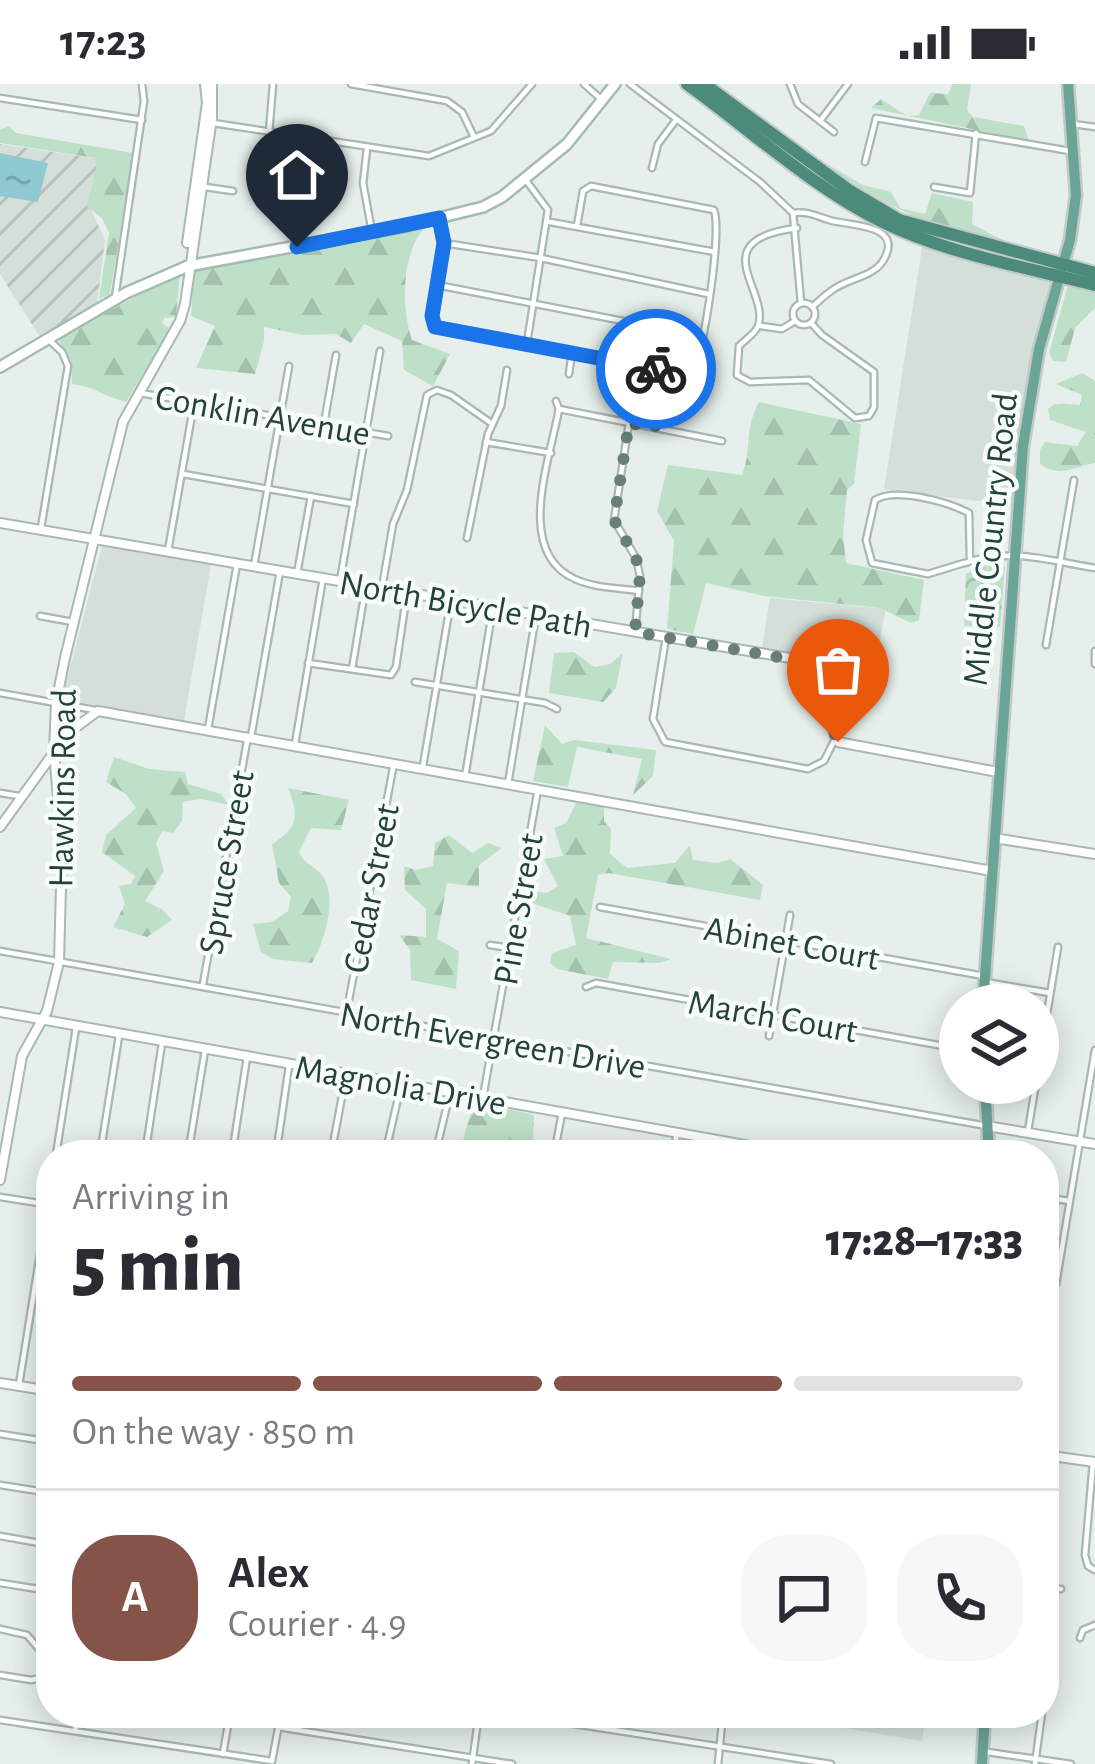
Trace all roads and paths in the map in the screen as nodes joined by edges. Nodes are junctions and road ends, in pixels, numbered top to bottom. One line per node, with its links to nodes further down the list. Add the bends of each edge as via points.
1 (142, 84): 16 (street)
2 (208, 84): 19 (street, Hawkins Road)
3 (273, 84): 23 (street)
4 (351, 84): 25 (street, via 447,101)
5 (584, 84): 15 (street)
6 (615, 84): 15 (main road)
7 (630, 84): 17 (street)
8 (687, 84): 44 (highway, via 876,219 925,239)
9 (704, 84): 44 (highway, via 887,214)
10 (790, 84): 18 (street, via 798,104)
11 (848, 84): 18 (street)
12 (1068, 84): 20 (main road, Middle Country Road)
13 (529, 85): 25 (street, via 500,122)
14 (0, 98): 16 (street)
15 (601, 99): 30 (main road, via 567,144)
16 (142, 120): 49 (street)
17 (676, 120): 29 (street); 34 (street)
18 (820, 121): 22 (street)
19 (208, 122): 23 (street); 31 (street, Hawkins Road)
20 (1073, 124): 21 (street); 27 (main road, Middle Country Road)
21 (1095, 127)
22 (834, 132)
23 (269, 133): 26 (street)
24 (976, 133): 27 (street); 28 (street, via 876,118); 32 (street, via 970,193)
25 (474, 138): 26 (street, via 429,156)
26 (367, 149): 39 (street, via 363,183)
27 (1076, 152): 44 (main road, Middle Country Road)
28 (865, 162)
29 (652, 168)
30 (525, 179): 35 (main road, via 483,206); 36 (street, via 546,205)
31 (197, 186): 33 (street); 43 (street, Hawkins Road, via 186,229)
32 (934, 187)
33 (233, 191)
34 (794, 214): 38 (street); 52 (street, via 870,226 886,244 876,269)
35 (439, 218): 39 (main road); 40 (street)
36 (547, 221): 37 (street); 42 (street)
37 (578, 226): 41 (street); 41 (street, via 583,191 591,186 714,210)
38 (797, 228): 51 (street); 55 (street, via 764,236 747,257)
39 (372, 232): 43 (main road)
40 (444, 243): 42 (street); 46 (street)
41 (715, 253): 48 (street)
42 (541, 259): 48 (street); 50 (street)
43 (188, 266): 49 (main road); 67 (street, Hawkins Road, via 180,321)
44 (1061, 270): 45 (highway); 47 (highway); 91 (main road, Middle Country Road, via 1023,446)
45 (1095, 273)
46 (437, 285): 50 (street); 58 (street, via 435,327)
47 (1095, 285)
48 (708, 294): 56 (street)
49 (114, 300): 57 (main road)
50 (534, 302): 56 (street); 58 (street)
51 (801, 303): 52 (street); 53 (street)
52 (812, 307): 54 (street)
53 (795, 321): 54 (street); 55 (street)
54 (811, 322): 55 (street, via 874,372 869,416 855,418 809,380 740,379 739,346)
55 (759, 325)
56 (701, 336): 65 (street, via 693,374)
57 (48, 339): 62 (main road); 87 (street, via 68,366)
58 (527, 344): 60 (street)
59 (380, 351): 76 (street)
60 (572, 352): 65 (street); 66 (street)
61 (336, 356): 74 (street)
62 (1, 364)
63 (289, 366): 71 (street)
64 (507, 370): 72 (street)
65 (664, 370): 75 (street)
66 (569, 374)
67 (138, 392): 69 (street, Conklin Avenue); 89 (street, Hawkins Road, via 122,422)
68 (556, 401): 70 (street)
69 (194, 403): 71 (street, Conklin Avenue); 81 (street)
70 (559, 409): 73 (street); 80 (street)
71 (279, 417): 74 (street, Conklin Avenue); 83 (street)
72 (491, 423): 79 (street); 102 (street, via 444,392 427,395)
73 (629, 423): 75 (street); 103 (street, via 614,520 636,558)
74 (324, 424): 76 (street, Conklin Avenue)
75 (655, 428): 78 (street)
76 (366, 432): 77 (street, Conklin Avenue); 85 (street)
77 (388, 436)
78 (722, 441)
79 (487, 442): 80 (street); 88 (street)
80 (551, 453): 103 (street, via 540,523 545,554 580,582)
81 (183, 474): 83 (street); 90 (street)
82 (1074, 480): 93 (street)
83 (268, 490): 84 (street); 95 (street)
84 (311, 496): 85 (street); 98 (street)
85 (354, 504): 100 (street)
86 (0, 523): 87 (street, North Bicycle Path)
87 (41, 530): 89 (street, North Bicycle Path)
88 (467, 538)
89 (93, 539): 90 (street, North Bicycle Path); 109 (street, Hawkins Road)
90 (169, 551): 94 (street, North Bicycle Path)
91 (1014, 555): 92 (street); 93 (street); 132 (main road, Middle Country Road)
92 (970, 561): 92 (street, via 934,574 872,563 866,540 874,500 885,494 969,513)
93 (1059, 562): 96 (street); 112 (street)
94 (237, 564): 95 (street, North Bicycle Path); 125 (street)
95 (254, 566): 97 (street, North Bicycle Path)
96 (1095, 568)
97 (280, 571): 98 (street, North Bicycle Path); 126 (street, Spruce Street)
98 (297, 574): 99 (street, North Bicycle Path)
99 (323, 578): 100 (street, North Bicycle Path); 114 (street)
100 (340, 581): 101 (street, North Bicycle Path)
101 (366, 585): 102 (street, North Bicycle Path); 116 (street)
102 (382, 588): 104 (street, North Bicycle Path)
103 (639, 591): 110 (street)
104 (407, 592): 105 (street, North Bicycle Path); 116 (street, via 396,667 387,676)
105 (451, 600): 106 (street, North Bicycle Path); 118 (street)
106 (493, 607): 107 (street, North Bicycle Path); 119 (street)
107 (536, 615): 110 (street, North Bicycle Path); 121 (street)
108 (40, 616): 109 (street)
109 (73, 622): 122 (street, Hawkins Road)
110 (635, 632): 111 (street, North Bicycle Path)
111 (666, 637): 127 (street, North Bicycle Path, via 835,667); 127 (street, via 653,719 665,742 808,769 824,761)
112 (1046, 645)
113 (1095, 651): 115 (street)
114 (308, 663): 116 (street); 128 (street)
115 (1095, 664)
116 (352, 670)
117 (415, 682): 118 (street)
118 (436, 686): 119 (street); 131 (street)
119 (480, 692): 121 (street); 133 (street)
120 (0, 693): 122 (street)
121 (522, 699): 123 (street); 134 (street)
122 (56, 703): 124 (street); 129 (street, Hawkins Road)
123 (557, 709)
124 (98, 711): 125 (street); 129 (street)
125 (208, 729): 126 (street)
126 (250, 737): 128 (street); 155 (street, Spruce Street)
127 (835, 739): 132 (street)
128 (295, 745): 130 (street)
129 (54, 751): 137 (street); 149 (street, Hawkins Road)
130 (394, 763): 131 (street); 157 (street, Cedar Street)
131 (423, 769): 133 (street)
132 (998, 772): 139 (main road, Middle Country Road)
133 (466, 777): 134 (street)
134 (508, 784): 135 (street)
135 (538, 789): 141 (street); 147 (street, Pine Street)
136 (0, 793): 137 (street)
137 (24, 797): 138 (street)
138 (0, 827)
139 (994, 838): 140 (street); 141 (main road, Middle Country Road)
140 (1095, 854)
141 (992, 871): 150 (main road, Middle Country Road)
142 (599, 907): 144 (street, Abinet Court)
143 (790, 915): 144 (street)
144 (785, 940): 150 (street, Abinet Court); 158 (street)
145 (490, 945): 147 (street)
146 (1058, 947): 153 (street)
147 (510, 948): 165 (street, Pine Street)
148 (0, 951): 149 (street, North Evergreen Drive)
149 (59, 962): 155 (street, North Evergreen Drive); 160 (street, Hawkins Road)
150 (984, 979): 151 (main road, Middle Country Road); 152 (street, Abinet Court)
151 (984, 984)
152 (1008, 984)
153 (1052, 984)
154 (586, 986): 158 (street, March Court)
155 (202, 987): 157 (street, North Evergreen Drive)
156 (0, 1012): 159 (street, Magnolia Drive)
157 (347, 1013): 165 (street, North Evergreen Drive)
158 (773, 1015): 164 (street); 167 (street, March Court)
159 (26, 1018): 160 (street, Magnolia Drive); 162 (street)
160 (39, 1021): 161 (street, Magnolia Drive); 162 (street, Hawkins Road)
161 (76, 1028): 163 (street, Magnolia Drive); 182 (street)
162 (33, 1033): 197 (street, Hawkins Road)
163 (119, 1036): 166 (street, Magnolia Drive); 183 (street)
164 (769, 1036)
165 (493, 1040): 175 (street, Pine Street); 179 (street, North Evergreen Drive)
166 (162, 1043): 168 (street, Magnolia Drive); 184 (street)
167 (939, 1045)
168 (205, 1050): 170 (street, Magnolia Drive); 185 (street)
169 (1095, 1050): 195 (street)
170 (247, 1057): 171 (street, Magnolia Drive); 186 (street)
171 (290, 1064): 172 (street, Magnolia Drive); 187 (street)
172 (346, 1076): 173 (street, Magnolia Drive); 188 (street)
173 (401, 1085): 174 (street, Magnolia Drive); 189 (street)
174 (451, 1093): 175 (street, Magnolia Drive); 190 (street)
175 (483, 1099): 178 (street, Magnolia Drive)
176 (986, 1104): 179 (main road)
177 (1032, 1104): 181 (street)
178 (562, 1113): 180 (street, Magnolia Drive); 191 (street)
179 (987, 1126): 181 (street); 194 (main road)
180 (677, 1133): 192 (street); 193 (street, Magnolia Drive)
181 (1027, 1133): 195 (street)
182 (58, 1140)
183 (102, 1140)
184 (147, 1140)
185 (190, 1140)
186 (234, 1140)
187 (278, 1140)
188 (334, 1140)
189 (388, 1140)
190 (439, 1140)
191 (557, 1140)
192 (676, 1140)
193 (717, 1140)
194 (988, 1140)
195 (1080, 1141): 196 (street); 200 (street)
196 (1095, 1144)
197 (0, 1180)
198 (0, 1197): 201 (street)
199 (1059, 1199): 200 (street)
200 (1070, 1201): 202 (street)
201 (36, 1203)
202 (1059, 1266)
203 (36, 1289): 205 (street)
204 (0, 1382): 205 (street)
205 (20, 1385): 206 (street)
206 (36, 1388)
207 (0, 1434): 208 (street)
208 (36, 1440)
209 (1059, 1457): 210 (street)
210 (1094, 1462): 213 (street)
211 (0, 1485): 212 (street)
212 (36, 1491)
213 (1092, 1520): 216 (street, via 1086,1561)
214 (0, 1536): 215 (street)
215 (36, 1542)
216 (1095, 1570)
217 (0, 1583): 218 (street)
218 (36, 1589)
219 (1095, 1625): 221 (street)
220 (0, 1629): 222 (street)
221 (1080, 1638)
222 (36, 1646)
223 (0, 1675): 224 (street)
224 (36, 1679)
225 (0, 1720): 226 (street)
226 (36, 1725)
227 (55, 1728): 237 (street)
228 (76, 1728): 237 (street)
229 (228, 1728): 239 (street)
230 (278, 1728): 243 (street)
231 (284, 1728): 241 (street)
232 (477, 1728): 241 (street)
233 (599, 1728): 238 (street)
234 (722, 1728): 238 (street)
235 (985, 1728): 240 (main road)
236 (1040, 1728): 242 (street)
237 (76, 1731): 239 (street)
238 (720, 1747): 245 (street); 246 (street)
239 (224, 1754): 243 (street)
240 (983, 1758): 242 (street)
241 (472, 1761): 244 (street)
242 (1036, 1761): 247 (street)
243 (273, 1762)
244 (512, 1764)
245 (718, 1764)
246 (832, 1764)
247 (1071, 1764)

